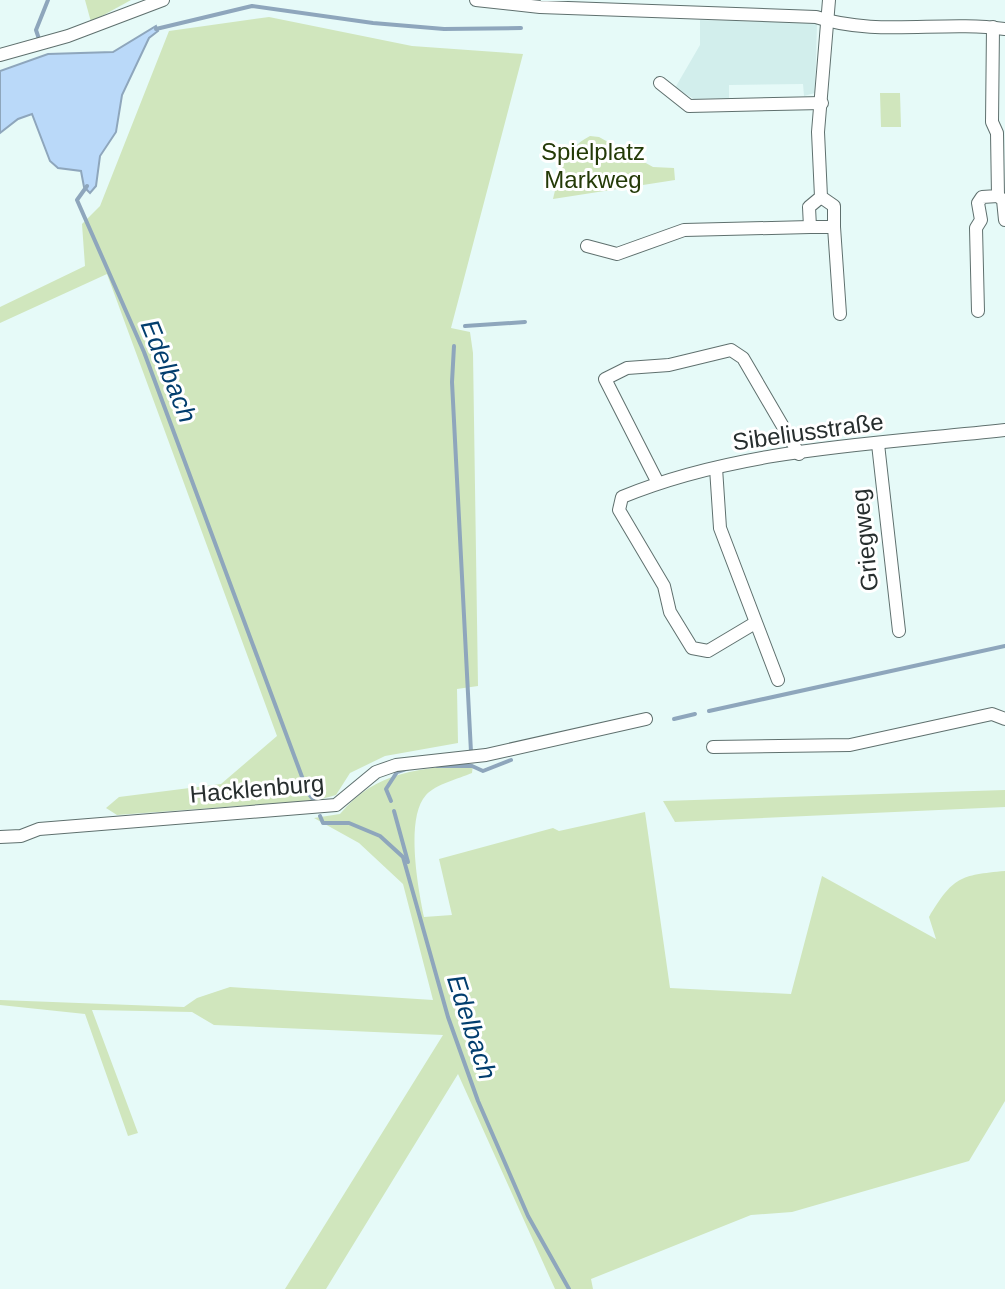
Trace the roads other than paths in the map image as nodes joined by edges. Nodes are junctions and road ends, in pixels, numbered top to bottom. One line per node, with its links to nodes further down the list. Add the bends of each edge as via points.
1 (163, 0): 6 (street)
2 (476, 0): 4 (street, via 816,17)
3 (829, 0): 4 (street)
4 (828, 22): 5 (street, via 853,27); 8 (street)
5 (999, 28): 9 (street, via 992,122 997,133)
6 (0, 55)
7 (660, 83): 8 (street, via 689,106)
8 (822, 103): 10 (street)
9 (998, 196): 11 (street); 12 (street, via 982,197)
10 (821, 197): 13 (street, via 809,207); 14 (street, via 834,206)
11 (1004, 219): 12 (street)
12 (981, 220): 16 (street, via 976,228)
13 (810, 227): 14 (street); 15 (street, via 684,230 617,254)
14 (834, 227): 17 (street)
15 (587, 246)
16 (978, 311)
17 (840, 314)
18 (1005, 430): 19 (street, Sibeliusstraße)
19 (878, 444): 20 (street, Sibeliusstraße); 24 (street, Griegweg)
20 (799, 454): 21 (street, Sibeliusstraße); 22 (street, via 743,358 731,350 669,365 627,368 605,379)
21 (716, 468): 22 (street, Sibeliusstraße); 23 (street, via 720,528)
22 (658, 483): 23 (street, Sibeliusstraße, via 622,497 619,510 664,586 670,612 692,648 708,651)
23 (755, 623): 25 (street)
24 (899, 631)
25 (778, 680)
26 (646, 719): 29 (street, Hacklenburg, via 486,755 396,765 376,772 336,805 39,829)
27 (1005, 719): 28 (street, via 992,714 850,745)
28 (713, 747)
29 (0, 837)

